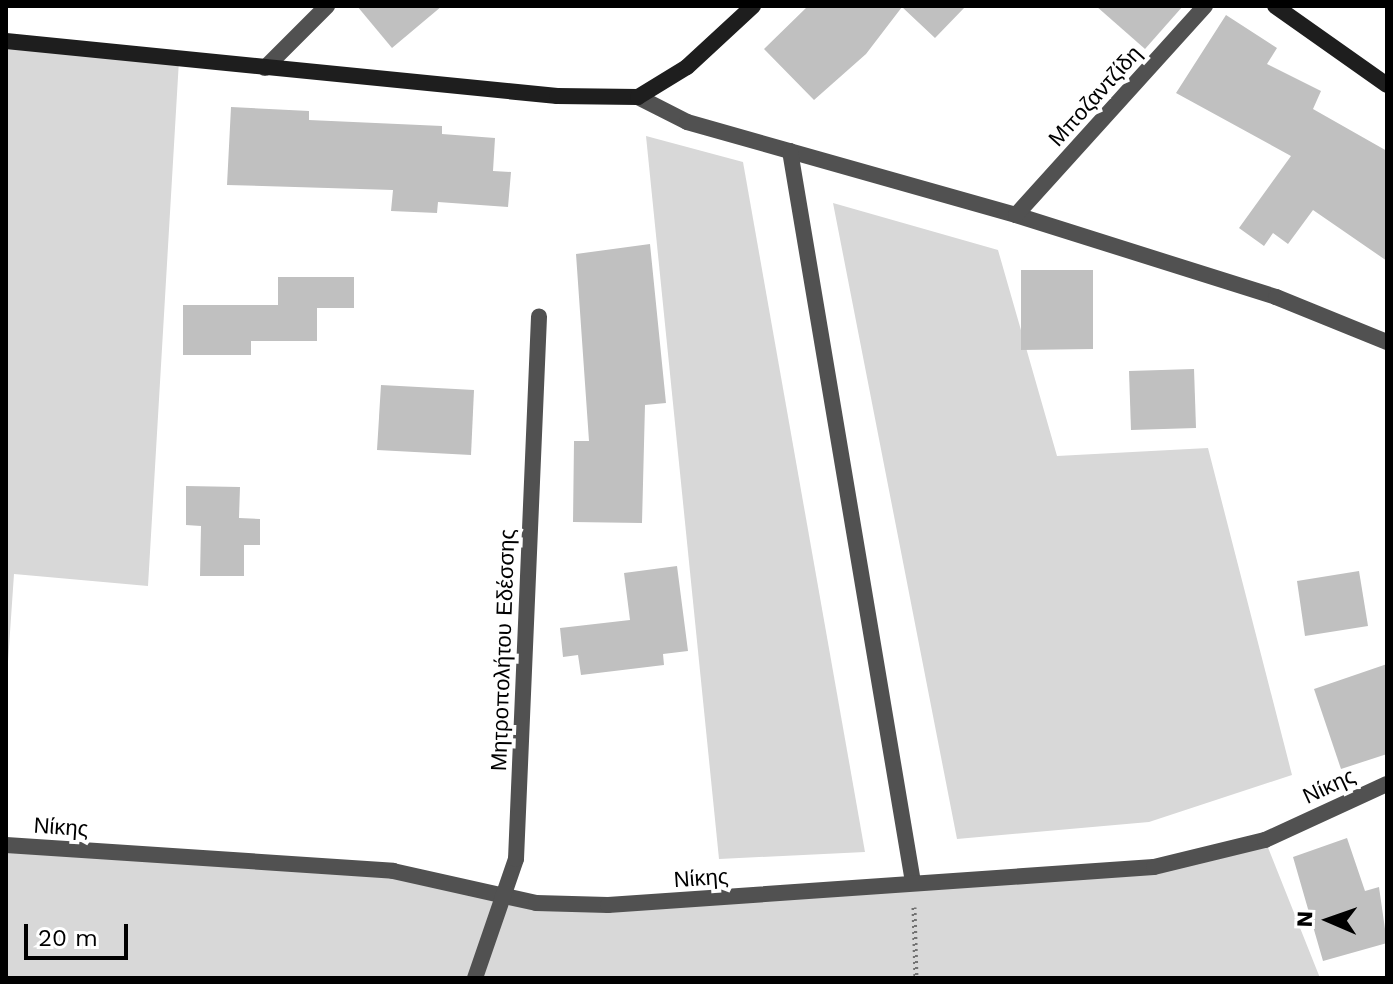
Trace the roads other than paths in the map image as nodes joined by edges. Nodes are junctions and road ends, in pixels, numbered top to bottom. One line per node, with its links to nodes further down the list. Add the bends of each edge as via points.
1 (327, 6): 6 (street)
2 (753, 6): 8 (street, via 687,67)
3 (1205, 6): 10 (street, Μποζαντζίδη)
4 (1275, 6): 7 (street)
5 (6, 41): 6 (street)
6 (265, 68): 8 (street, via 557,96)
7 (1387, 85)
8 (638, 97): 9 (street, via 687,122)
9 (790, 151): 10 (street); 15 (street)
10 (1016, 215): 12 (street, via 1276,297)
11 (539, 316): 16 (street, Μητροπολήτου Εδέσσης, via 516,859)
12 (1387, 342)
13 (1387, 784): 15 (street, Νίκης, via 1265,840 1188,861)
14 (6, 845): 16 (street, Νίκης, via 393,871)
15 (913, 882): 16 (street, Νίκης, via 608,905)
16 (504, 894): 17 (street, Μητροπολήτου Εδέσσης)
17 (475, 978)

